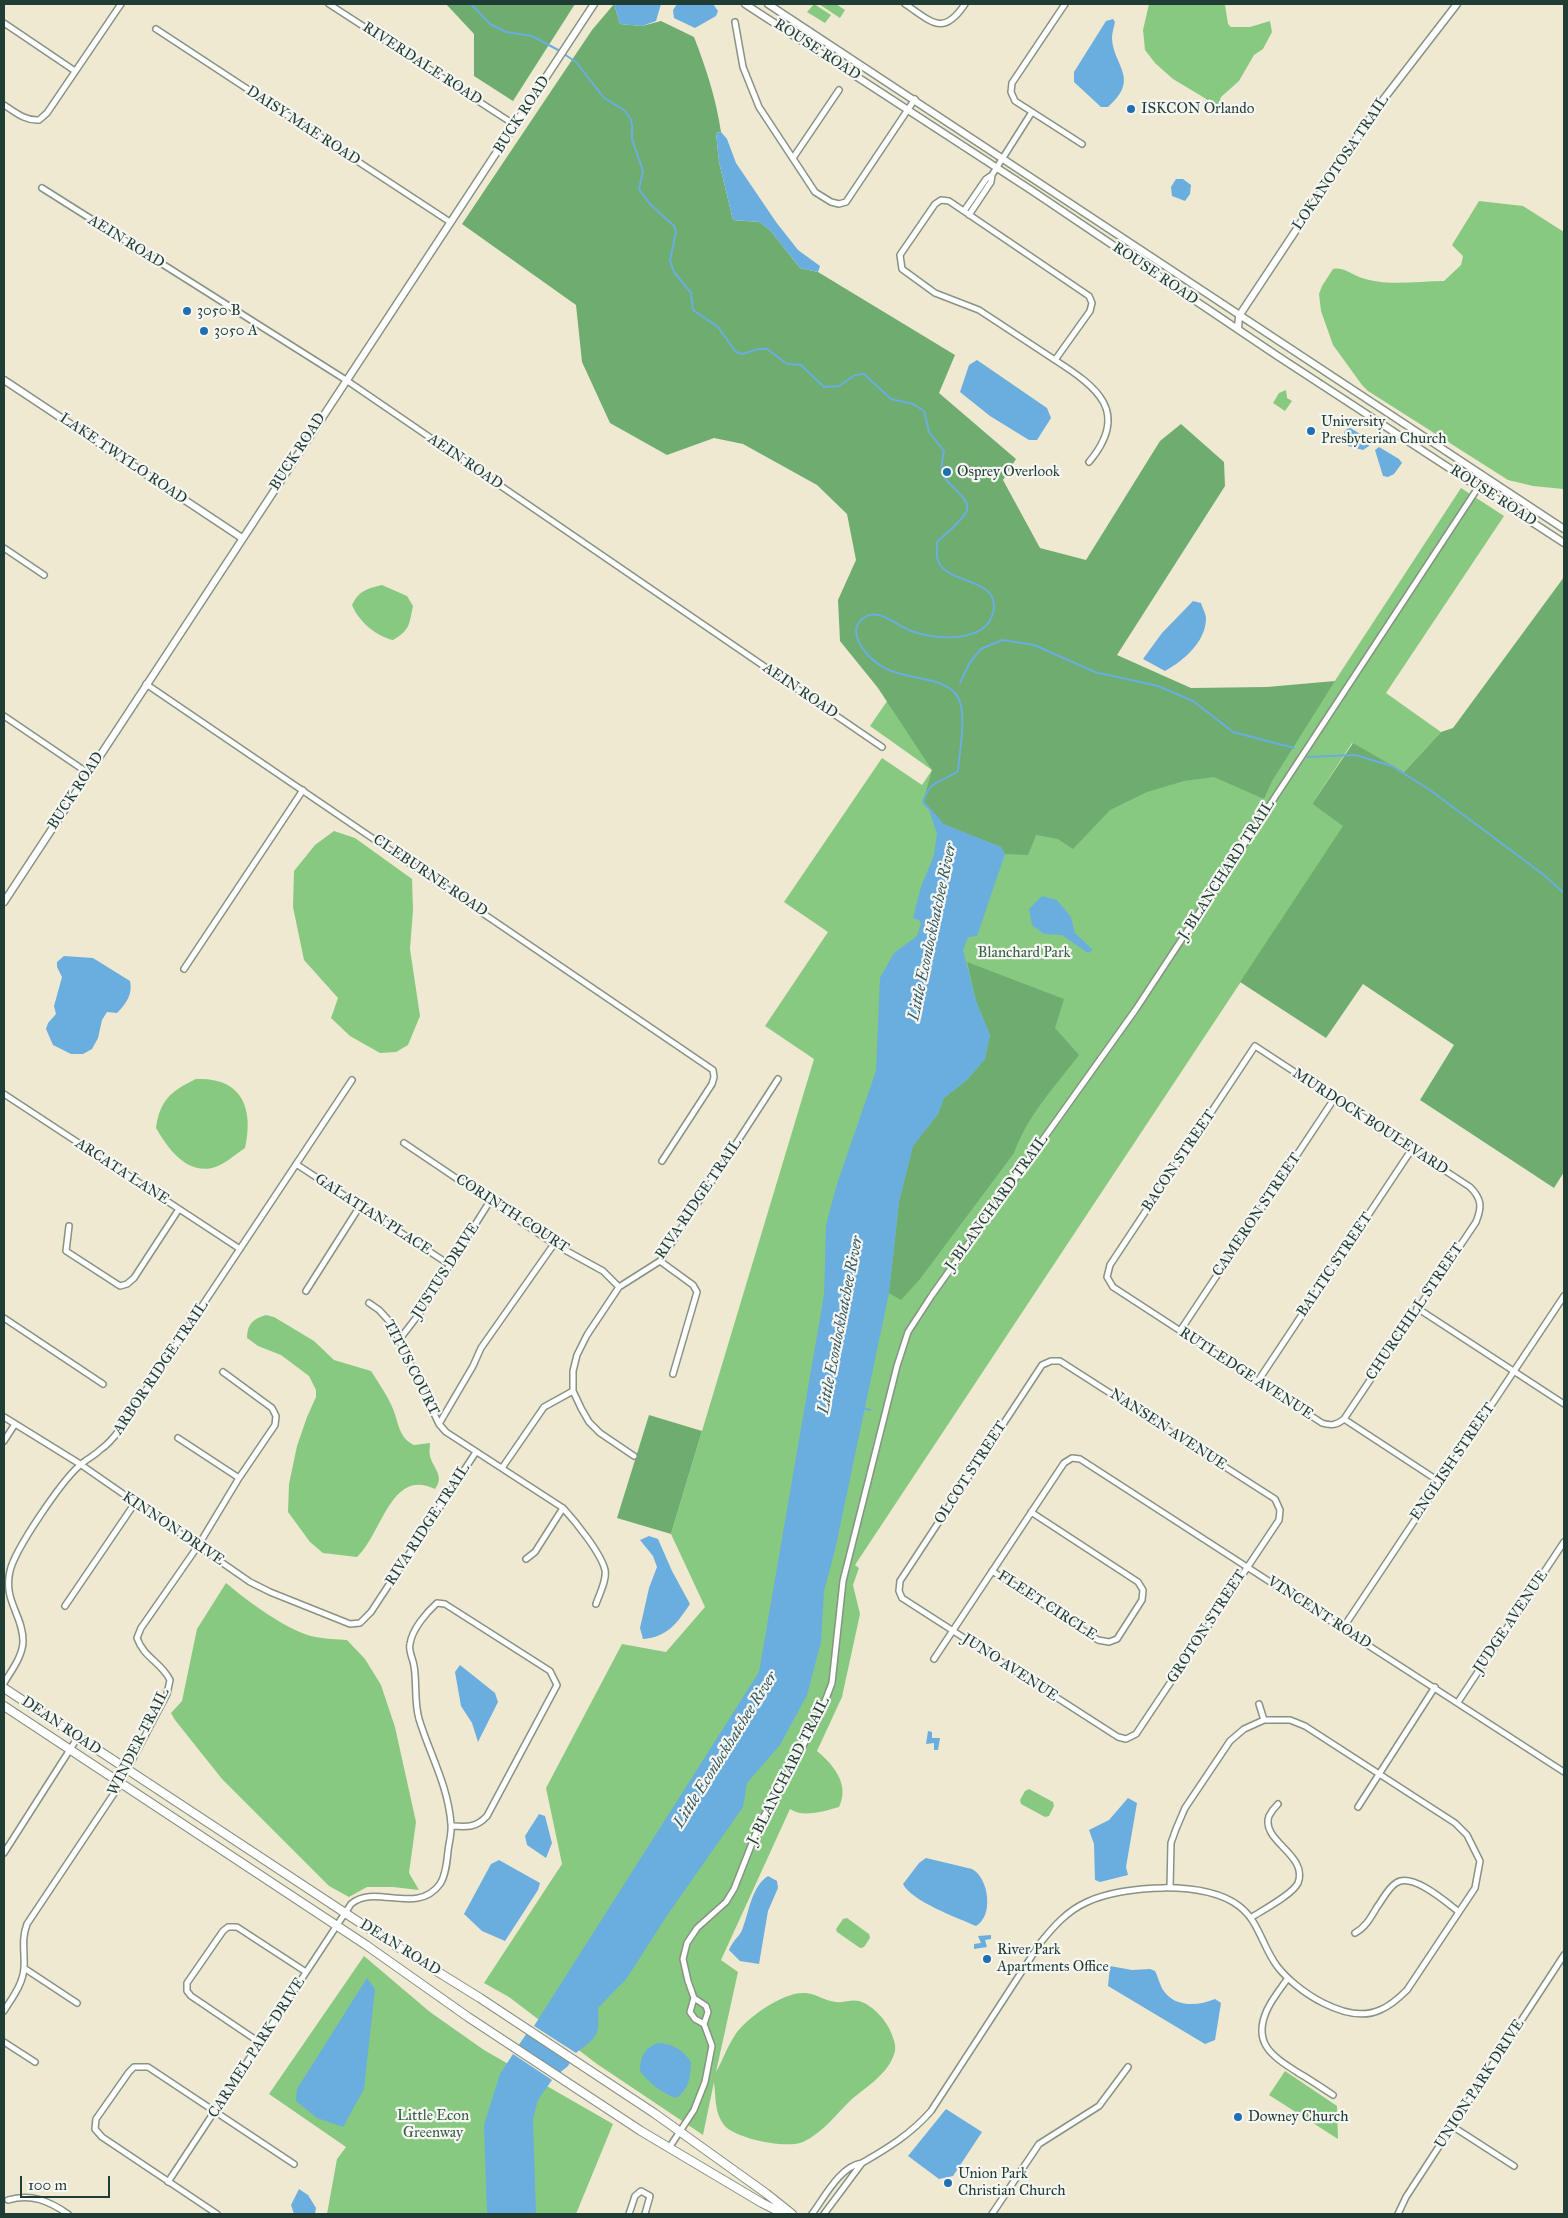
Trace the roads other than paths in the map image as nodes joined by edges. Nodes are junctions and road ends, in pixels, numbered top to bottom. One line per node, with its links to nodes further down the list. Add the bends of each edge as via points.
1 (121, 4): 13 (street)
2 (329, 4): 19 (street, RIVERDALE ROAD)
3 (594, 4): 19 (street, BUCK ROAD)
4 (745, 4): 17 (street, ROUSE ROAD)
5 (768, 4): 15 (street, ROUSE ROAD)
6 (905, 4): 7 (street, via 940,24 957,17)
7 (965, 4)
8 (1065, 4): 18 (street, via 1010,86 1015,101)
9 (1457, 4): 31 (street, LOKANOTOSA TRAIL, via 1379,105)
10 (735, 22): 22 (street, via 743,67 758,107)
11 (4, 23): 13 (street)
12 (156, 29): 30 (street, DAISY MAE ROAD)
13 (75, 71): 16 (street, via 39,120 22,117)
14 (839, 90): 22 (street)
15 (915, 99): 17 (street); 21 (street, ROUSE ROAD)
16 (4, 105)
17 (908, 110): 22 (street, via 846,202 831,202 815,192); 23 (street, ROUSE ROAD)
18 (1032, 112): 20 (street); 21 (street)
19 (515, 125): 30 (street, BUCK ROAD)
20 (1082, 144)
21 (1003, 157): 23 (street); 31 (street, ROUSE ROAD)
22 (793, 158)
23 (996, 168): 24 (street); 32 (street, ROUSE ROAD)
24 (992, 175): 26 (street); 27 (street)
25 (42, 188): 35 (street, AEIN ROAD)
26 (976, 194): 27 (street); 28 (street)
27 (981, 198): 29 (street)
28 (964, 211): 29 (street); 33 (street, via 949,201 941,200 934,204 900,255 902,269 935,293 979,310)
29 (969, 215): 33 (street, via 1089,296 1092,303 1090,311)
30 (450, 222): 35 (street, BUCK ROAD)
31 (1239, 316): 32 (street, LOKANOTOSA TRAIL); 37 (street, ROUSE ROAD)
32 (1238, 330): 38 (street, ROUSE ROAD)
33 (1055, 360): 36 (street, via 1098,391 1106,408 1106,436)
34 (4, 380): 40 (street, LAKE TWYLO ROAD)
35 (346, 380): 40 (street, BUCK ROAD); 46 (street, AEIN ROAD)
36 (1089, 462)
37 (1485, 477): 38 (street, J. BLANCHARD TRAIL); 39 (street, ROUSE ROAD)
38 (1478, 487): 41 (street, ROUSE ROAD); 143 (street, J. BLANCHARD TRAIL, via 1136,1009 911,1327 897,1366 843,1582 832,1682 820,1716 760,1824 734,1889 726,1902 697,1928 687,1943 684,1967)
39 (1564, 529)
40 (242, 538): 44 (street, BUCK ROAD)
41 (1564, 543)
42 (4, 548): 43 (street)
43 (44, 575)
44 (146, 684): 47 (street, BUCK ROAD); 48 (street, CLEBURNE ROAD)
45 (4, 716): 47 (street)
46 (882, 747)
47 (88, 773): 49 (street, BUCK ROAD)
48 (303, 790): 51 (street); 59 (street, CLEBURNE ROAD, via 713,1070 712,1084)
49 (6, 893): 50 (street, BUCK ROAD)
50 (4, 902)
51 (184, 969)
52 (1255, 1046): 56 (street, MURDOCK BOULEVARD); 70 (street, BACON STREET, via 1110,1265)
53 (778, 1079): 68 (street, RIVA RIDGE TRAIL)
54 (352, 1080): 60 (street, ARBOR RIDGE TRAIL)
55 (4, 1094): 64 (street, ARCATA LANE)
56 (1334, 1099): 58 (street, MURDOCK BOULEVARD); 77 (street, CAMERON STREET)
57 (404, 1143): 61 (street, CORINTH COURT)
58 (1412, 1149): 62 (street, MURDOCK BOULEVARD, via 1470,1187); 83 (street, BALTIC STREET)
59 (662, 1161)
60 (296, 1164): 63 (street, GALATIAN PLACE); 67 (street, ARBOR RIDGE TRAIL)
61 (490, 1201): 66 (street, CORINTH COURT); 69 (street, JUSTUS DRIVE)
62 (1481, 1202): 75 (street, CHURCHILL STREET, via 1476,1222)
63 (360, 1206): 69 (street, GALATIAN PLACE); 72 (street)
64 (179, 1209): 65 (street, via 134,1278 120,1286 66,1251); 67 (street, ARCATA LANE)
65 (69, 1226)
66 (554, 1244): 71 (street, CORINTH COURT, via 603,1271); 90 (street, via 480,1348)
67 (240, 1249): 95 (street, ARBOR RIDGE TRAIL, via 121,1428 111,1441)
68 (660, 1261): 71 (street, RIVA RIDGE TRAIL); 82 (street, via 693,1285 697,1292)
69 (450, 1265): 78 (street, JUSTUS DRIVE)
70 (1107, 1277): 77 (street, RUTLEDGE AVENUE, via 1113,1288)
71 (619, 1287): 85 (street, RIVA RIDGE TRAIL, via 577,1355 573,1371)
72 (306, 1291)
73 (1564, 1296): 81 (street, ENGLISH STREET)
74 (369, 1303): 78 (street, TITUS COURT, via 391,1323)
75 (1417, 1308): 81 (street); 88 (street, CHURCHILL STREET)
76 (4, 1318): 84 (street)
77 (1180, 1331): 83 (street, RUTLEDGE AVENUE)
78 (399, 1340): 90 (street, TITUS COURT)
79 (1051, 1361): 101 (street, NANSEN AVENUE, via 1060,1360 1275,1499); 108 (street, OLCOT STREET, via 1042,1364 900,1582)
80 (223, 1372): 97 (street, WINDER TRAIL, via 272,1408 276,1416 275,1424)
81 (1514, 1372): 86 (street); 98 (street, ENGLISH STREET)
82 (673, 1374)
83 (1258, 1381): 88 (street, RUTLEDGE AVENUE, via 1322,1423 1338,1424)
84 (103, 1384)
85 (574, 1391): 94 (street, via 589,1422); 96 (street, via 544,1407)
86 (1564, 1404)
87 (4, 1417): 89 (street, KINNON DRIVE)
88 (1344, 1419): 98 (street)
89 (15, 1424): 92 (street); 95 (street, KINNON DRIVE)
90 (439, 1424): 93 (street, TITUS COURT)
91 (178, 1438): 97 (street)
92 (4, 1441)
93 (476, 1452): 96 (street, RIVA RIDGE TRAIL); 111 (street, RIVA RIDGE TRAIL, via 371,1612 360,1623)
94 (634, 1456)
95 (80, 1464): 99 (street, KINNON DRIVE); 115 (street, ARBOR RIDGE TRAIL, via 65,1480 14,1556 8,1586 11,1604 21,1625 23,1643 18,1660)
96 (502, 1468): 100 (street)
97 (239, 1478): 104 (street, WINDER TRAIL)
98 (1440, 1482): 112 (street, ENGLISH STREET)
99 (135, 1503): 104 (street, KINNON DRIVE); 110 (street)
100 (563, 1508): 105 (street, via 535,1552); 109 (street, via 576,1522 605,1572)
101 (1280, 1510): 106 (street, GROTON STREET, via 1279,1520)
102 (1031, 1512): 106 (street, VINCENT ROAD, via 1064,1463 1072,1458 1080,1459); 107 (street); 107 (street, FLEET CIRCLE, via 1138,1582 1143,1590 1142,1600 1117,1639 1109,1642 1098,1640)
103 (1564, 1542): 118 (street, JUDGE AVENUE)
104 (198, 1546): 111 (street, KINNON DRIVE, via 250,1582); 125 (street, WINDER TRAIL, via 136,1638 141,1649 161,1666 170,1680)
105 (526, 1559)
106 (1248, 1566): 112 (street, VINCENT ROAD); 123 (street, GROTON STREET, via 1136,1734)
107 (992, 1571): 113 (street)
108 (899, 1591): 113 (street, JUNO AVENUE, via 902,1598)
109 (596, 1604)
110 (65, 1606)
111 (350, 1624)
112 (1343, 1628): 116 (street, VINCENT ROAD)
113 (952, 1631): 114 (street); 123 (street, JUNO AVENUE, via 1118,1737)
114 (934, 1659)
115 (4, 1683)
116 (1435, 1687): 118 (street, VINCENT ROAD); 127 (street)
117 (4, 1688): 122 (main road, DEAN ROAD)
118 (1458, 1702): 126 (street, VINCENT ROAD)
119 (1260, 1704): 121 (street)
120 (4, 1706): 124 (main road, DEAN ROAD)
121 (1264, 1720): 127 (street, via 1290,1720 1305,1726); 133 (street, via 1244,1729 1230,1741 1185,1808 1171,1843)
122 (78, 1737): 124 (street); 125 (main road, DEAN ROAD)
123 (1126, 1739)
124 (70, 1750): 128 (main road, DEAN ROAD); 132 (street)
125 (128, 1770): 128 (street, WINDER TRAIL); 135 (main road, DEAN ROAD)
126 (1564, 1772)
127 (1380, 1774): 130 (street); 134 (street, via 1455,1823 1474,1846 1480,1861 1479,1873 1475,1888)
128 (120, 1783): 137 (main road, DEAN ROAD); 140 (street, WINDER TRAIL, via 27,1924 22,1946)
129 (1278, 1804): 136 (street, via 1268,1825 1296,1862 1300,1872 1298,1883)
130 (1358, 1807)
131 (452, 1826): 131 (street, CARMEL PARK DRIVE, via 445,1785 418,1718 409,1646 411,1637 437,1603 445,1604 550,1671 557,1685 487,1816 480,1824 470,1827); 135 (street, CARMEL PARK DRIVE, via 446,1868 434,1890 414,1899 358,1899)
132 (4, 1853)
133 (1170, 1888): 136 (street, via 1225,1898); 156 (street, via 1137,1890 1087,1902 1055,1924 931,2111 903,2138)
134 (1459, 1912): 138 (street, via 1417,1883 1398,1881 1390,1887 1364,1928); 142 (street, via 1407,1990 1378,2011 1347,2013 1330,2007)
135 (345, 1914): 137 (street, CARMEL PARK DRIVE); 154 (main road, DEAN ROAD)
136 (1252, 1918): 142 (street, via 1268,1952)
137 (337, 1926): 141 (street, CARMEL PARK DRIVE); 155 (main road, DEAN ROAD)
138 (1355, 1933)
139 (1564, 1955): 153 (street, UNION PARK DRIVE)
140 (24, 1968): 144 (street); 145 (street, WINDER TRAIL, via 18,1988)
141 (306, 1972): 148 (street, CARMEL PARK DRIVE); 148 (street, via 237,1927 228,1927 187,1983 186,1991 191,1996)
142 (1288, 1978): 151 (street, via 1263,2021 1265,2045 1279,2060)
143 (694, 1998): 146 (street, J. BLANCHARD TRAIL, via 706,2006 708,2012); 146 (street, J. BLANCHARD TRAIL, via 690,2008 692,2016)
144 (77, 2002)
145 (4, 2011)
146 (704, 2024): 154 (street, J. BLANCHARD TRAIL, via 712,2046 705,2082 694,2110)
147 (4, 2042): 149 (street)
148 (259, 2042): 152 (street, CARMEL PARK DRIVE)
149 (35, 2062)
150 (1128, 2067): 169 (street, via 1099,2106 1039,2144)
151 (1333, 2095)
152 (214, 2113): 157 (street); 159 (street, CARMEL PARK DRIVE); 159 (street, via 148,2067 134,2066 96,2119 96,2129 102,2137)
153 (1452, 2126): 158 (street); 170 (street, UNION PARK DRIVE)
154 (680, 2131): 155 (street, J. BLANCHARD TRAIL); 166 (main road, DEAN ROAD)
155 (669, 2148): 165 (main road, DEAN ROAD)
156 (862, 2163): 167 (street, via 854,2164 844,2172); 168 (street)
157 (294, 2164)
158 (1514, 2166)
159 (168, 2182): 162 (street)
160 (8, 2200): 161 (street, via 26,2196 36,2198 50,2202)
161 (68, 2214)
162 (217, 2214)
163 (629, 2214): 164 (street, via 635,2196 641,2192 650,2196)
164 (645, 2214)
165 (784, 2214)
166 (792, 2214)
167 (812, 2214)
168 (824, 2214)
169 (992, 2214)
170 (1398, 2214)

